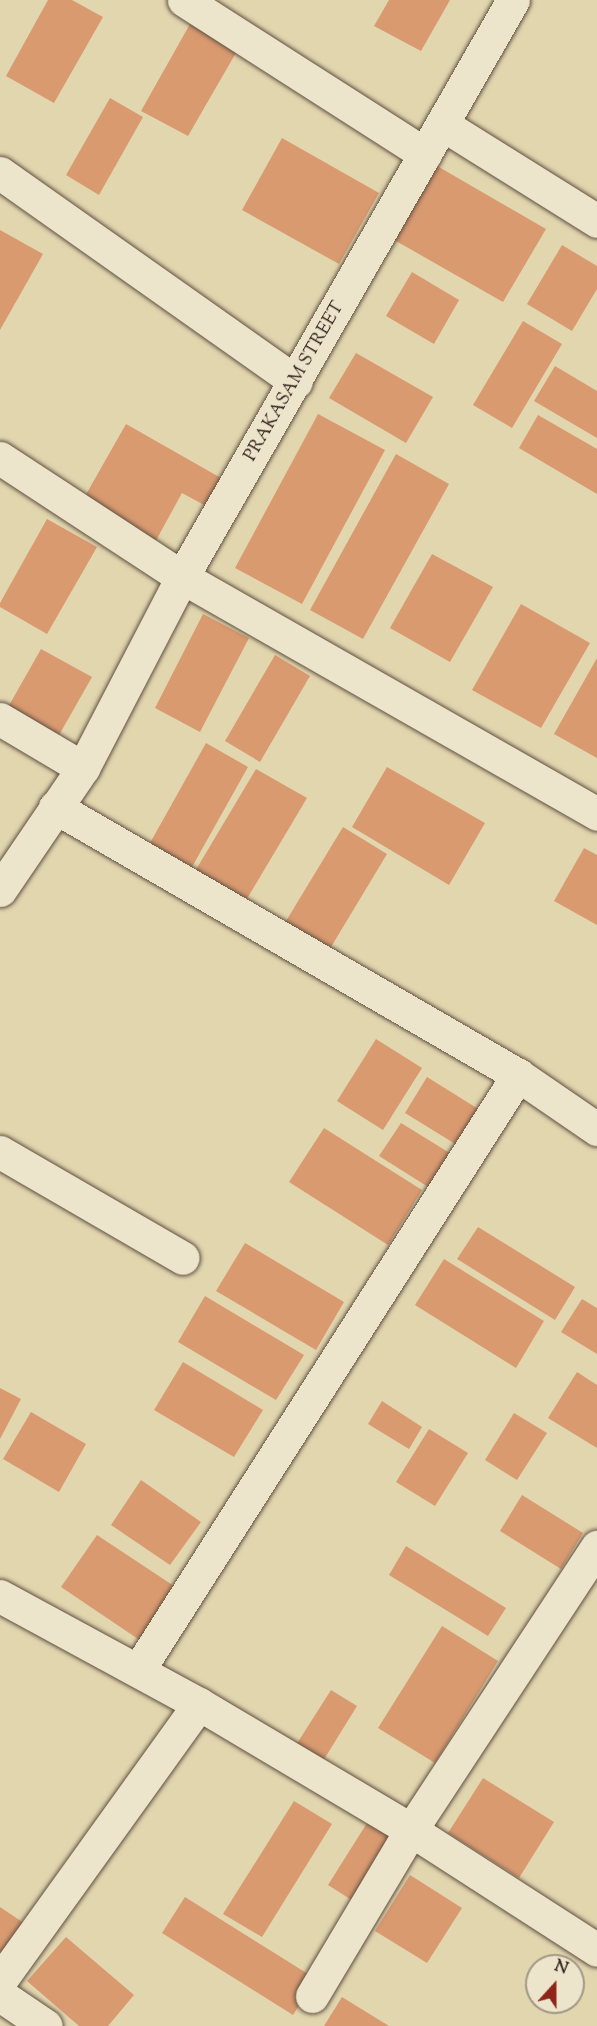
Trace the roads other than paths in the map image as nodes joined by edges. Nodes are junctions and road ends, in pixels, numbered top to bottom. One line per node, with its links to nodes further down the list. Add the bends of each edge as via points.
1 (184, 0): 4 (street)
2 (513, 0): 3 (street, PRAKASAM STREET)
3 (442, 124): 4 (street, PRAKASAM STREET); 6 (street)
4 (424, 154): 7 (street, PRAKASAM STREET)
5 (0, 173): 7 (street)
6 (597, 220)
7 (296, 382): 9 (street, PRAKASAM STREET)
8 (0, 458): 9 (street)
9 (182, 577): 11 (street, PRAKASAM STREET); 13 (street)
10 (0, 720): 11 (street)
11 (83, 768): 12 (street, PRAKASAM STREET)
12 (55, 807): 14 (street, PRAKASAM STREET); 15 (street)
13 (597, 814)
14 (0, 890)
15 (518, 1075): 16 (street); 21 (street)
16 (597, 1129)
17 (0, 1152): 18 (street)
18 (183, 1258)
19 (597, 1547): 23 (street)
20 (0, 1596): 21 (street)
21 (139, 1669): 22 (street)
22 (199, 1704): 23 (street); 25 (street)
23 (411, 1830): 24 (street); 27 (street)
24 (597, 1950)
25 (0, 1981)
26 (0, 1995): 28 (street)
27 (312, 1996)
28 (46, 2026)

